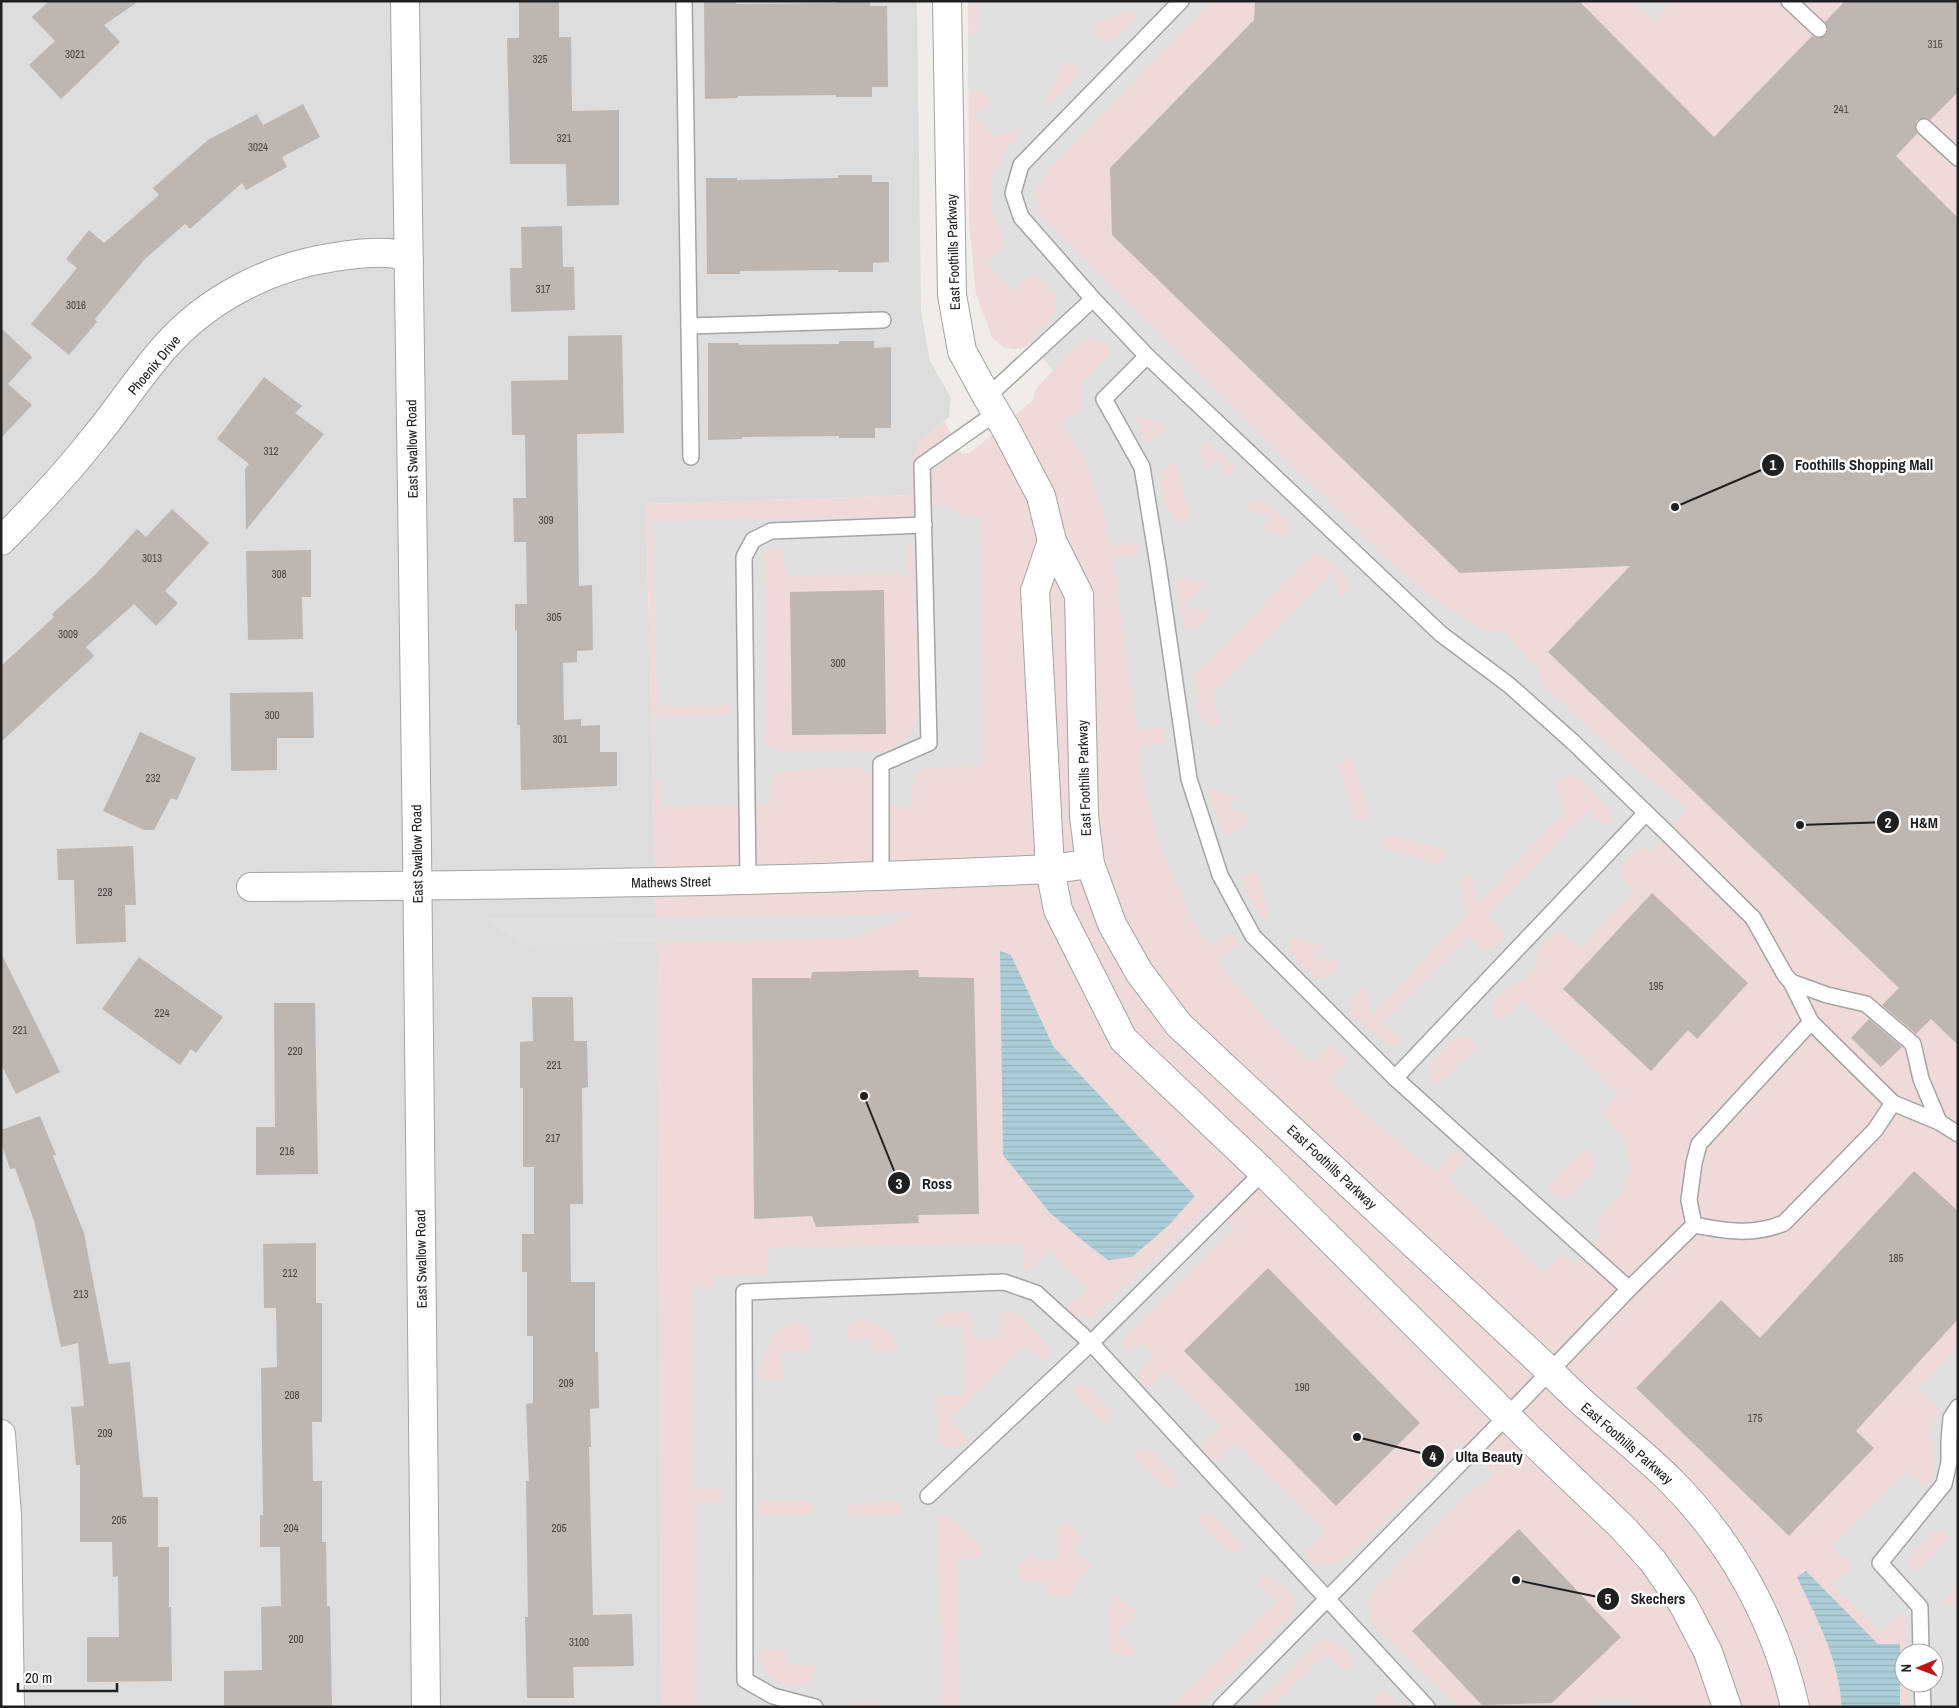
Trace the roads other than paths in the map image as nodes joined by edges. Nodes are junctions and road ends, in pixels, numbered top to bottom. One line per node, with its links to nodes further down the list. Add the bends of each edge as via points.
1 (405, 1): 9 (street, East Swallow Road)
2 (684, 1): 12 (lane)
3 (947, 1): 14 (street, East Foothills Parkway, via 952,295 962,352)
4 (1181, 1): 10 (lane, via 1021,165 1013,193 1021,217)
5 (1789, 1): 6 (lane)
6 (1819, 29)
7 (1924, 127): 8 (lane)
8 (1958, 158)
9 (409, 261): 17 (street, Phoenix Drive, via 397,254 357,254 318,259 280,270 243,286 202,313 165,347 94,439 38,505); 24 (street, East Swallow Road)
10 (1092, 299): 13 (lane); 14 (lane)
11 (883, 320): 12 (lane)
12 (689, 326): 15 (lane)
13 (1146, 356): 19 (lane, via 1434,627 1509,685); 28 (lane, via 1104,399 1142,468 1189,779 1220,875 1253,936)
14 (992, 404): 16 (lane, via 922,465); 18 (street, East Foothills Parkway, via 1041,496)
15 (691, 458)
16 (924, 525): 22 (lane, via 929,743 881,764); 23 (lane, via 771,531 753,540 744,557)
17 (1, 541)
18 (1052, 541): 20 (street, East Foothills Parkway, via 1079,595 1084,816); 21 (street, via 1035,591)
19 (1646, 813): 26 (lane, via 1753,918); 28 (lane)
20 (1090, 864): 21 (street, Mathews Street); 36 (street, East Foothills Parkway, via 1112,924 1139,972 1179,1025)
21 (1050, 869): 22 (street, Mathews Street); 32 (street, via 1058,910 1123,1039)
22 (882, 877): 23 (street, Mathews Street)
23 (748, 880): 24 (street, Mathews Street)
24 (417, 886): 25 (street, Mathews Street); 45 (street, East Swallow Road)
25 (251, 887)
26 (1792, 982): 27 (lane); 30 (lane, via 1827,996 1866,1004 1913,1044 1922,1079)
27 (1811, 1022): 29 (lane); 33 (lane, via 1699,1144 1689,1200)
28 (1395, 1078): 34 (lane)
29 (1893, 1104): 30 (lane); 33 (lane, via 1875,1130 1784,1223 1767,1230 1726,1231)
30 (1939, 1122): 31 (lane)
31 (1958, 1134)
32 (1263, 1172): 35 (lane); 38 (street)
33 (1694, 1225): 34 (lane)
34 (1629, 1289): 36 (lane)
35 (1091, 1343): 40 (lane); 41 (lane); 46 (lane, via 1036,1292 1004,1282 744,1292 745,1680 773,1696)
36 (1550, 1371): 38 (lane); 50 (street, East Foothills Parkway, via 1573,1396 1670,1480 1704,1518 1740,1569 1769,1625)
37 (1958, 1407): 42 (lane, via 1951,1418 1950,1462 1944,1484 1880,1563 1920,1607)
38 (1507, 1416): 41 (lane); 49 (street, via 1652,1560 1683,1604 1708,1652)
39 (1, 1434): 44 (street, via 7,1516)
40 (928, 1496)
41 (1328, 1599): 47 (lane); 48 (lane)
42 (1922, 1643)
43 (1922, 1693): 51 (lane)
44 (10, 1707)
45 (426, 1707)
46 (815, 1707)
47 (1221, 1707)
48 (1427, 1707)
49 (1727, 1707)
50 (1795, 1707)
51 (1923, 1707)

